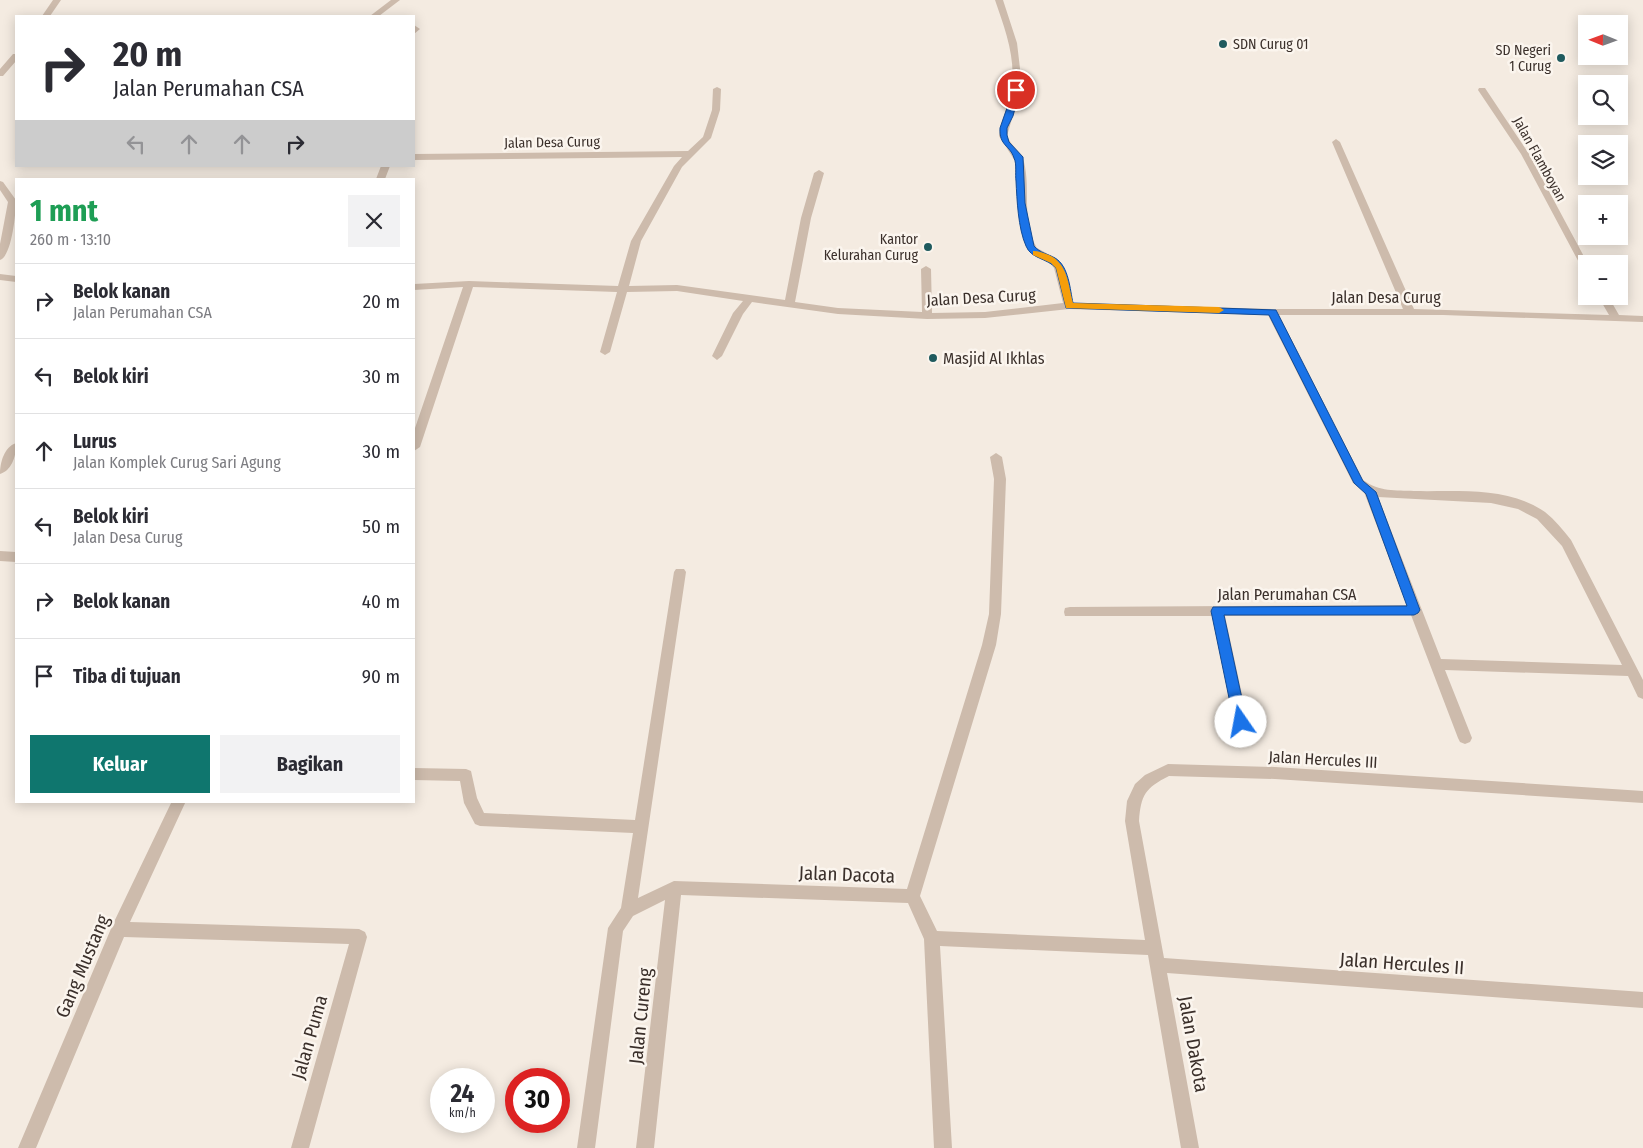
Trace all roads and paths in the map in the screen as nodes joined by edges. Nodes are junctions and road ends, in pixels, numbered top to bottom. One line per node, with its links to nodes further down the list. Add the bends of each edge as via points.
1 (57, 0): 4 (street)
2 (396, 0): 5 (street)
3 (999, 0): 27 (street, via 1013,43 1017,74 1016,90 1003,135 1018,157 1021,203 1030,246 1035,253 1054,261 1060,268)
4 (47, 15)
5 (375, 15)
6 (15, 57): 7 (street)
7 (0, 74)
8 (717, 89): 11 (street, via 716,110 707,138)
9 (1482, 90): 16 (street, Jalan Flamboyan, via 1526,155)
10 (1336, 142): 29 (street)
11 (690, 154): 12 (street, Jalan Desa Curug); 23 (street, via 678,166 636,242)
12 (415, 157)
13 (819, 174): 25 (street, via 806,218)
14 (0, 184): 15 (street)
15 (15, 202): 17 (street, via 8,238)
16 (1578, 255)
17 (0, 257)
18 (926, 269): 30 (street)
19 (0, 277): 20 (street)
20 (15, 279)
21 (469, 284): 22 (street, Jalan Desa Curug); 23 (street, Jalan Desa Curug); 35 (street)
22 (415, 287)
23 (622, 289): 24 (street, Jalan Desa Curug, via 677,288); 33 (street)
24 (750, 298): 25 (street, Jalan Desa Curug); 34 (street, via 730,326)
25 (789, 305): 30 (street, Jalan Desa Curug)
26 (1608, 305): 31 (street)
27 (1069, 306): 28 (street, Jalan Desa Curug); 30 (street, Jalan Desa Curug, via 985,315)
28 (1272, 312): 29 (street, Jalan Desa Curug); 39 (street, via 1359,483)
29 (1410, 312): 31 (street, Jalan Desa Curug)
30 (927, 316)
31 (1616, 318): 32 (street, Jalan Desa Curug)
32 (1643, 319)
33 (605, 352)
34 (717, 356)
35 (415, 444)
36 (15, 448): 38 (street)
37 (996, 457): 56 (street, via 1000,480 995,605 989,644)
38 (0, 470)
39 (1370, 492): 43 (street); 47 (street, via 1490,498 1536,513 1567,543)
40 (0, 556): 41 (street)
41 (15, 557)
42 (680, 572): 54 (street)
43 (1414, 610): 44 (street, Jalan Perumahan CSA); 46 (street)
44 (1217, 611): 45 (street, Jalan Perumahan CSA); 49 (street)
45 (1070, 612)
46 (1438, 664): 47 (street); 50 (street)
47 (1632, 671): 48 (street)
48 (1643, 693)
49 (1241, 722)
50 (1465, 738)
51 (415, 774): 54 (street, via 466,775 468,795 480,819)
52 (1643, 797): 60 (street, Jalan Hercules III, via 1276,773 1168,770 1138,790 1133,800 1132,821)
53 (178, 803): 58 (street, Gang Mustang)
54 (640, 827): 57 (street)
55 (674, 888): 56 (street, Jalan Dacota); 57 (street); 66 (street, Jalan Cureng)
56 (912, 896): 59 (street, Jalan Dacota)
57 (628, 911): 65 (street, Jalan Cureng, via 616,928)
58 (119, 929): 63 (street, Gang Mustang); 64 (street, Jalan Puma, via 359,937)
59 (932, 938): 60 (street); 67 (street, Jalan Dacota)
60 (1155, 948): 61 (street, Jalan Dakota)
61 (1159, 965): 62 (street, Jalan Hercules II); 68 (street, Jalan Dakota)
62 (1643, 1000)
63 (27, 1148)
64 (300, 1148)
65 (586, 1148)
66 (645, 1148)
67 (944, 1148)
68 (1190, 1148)

